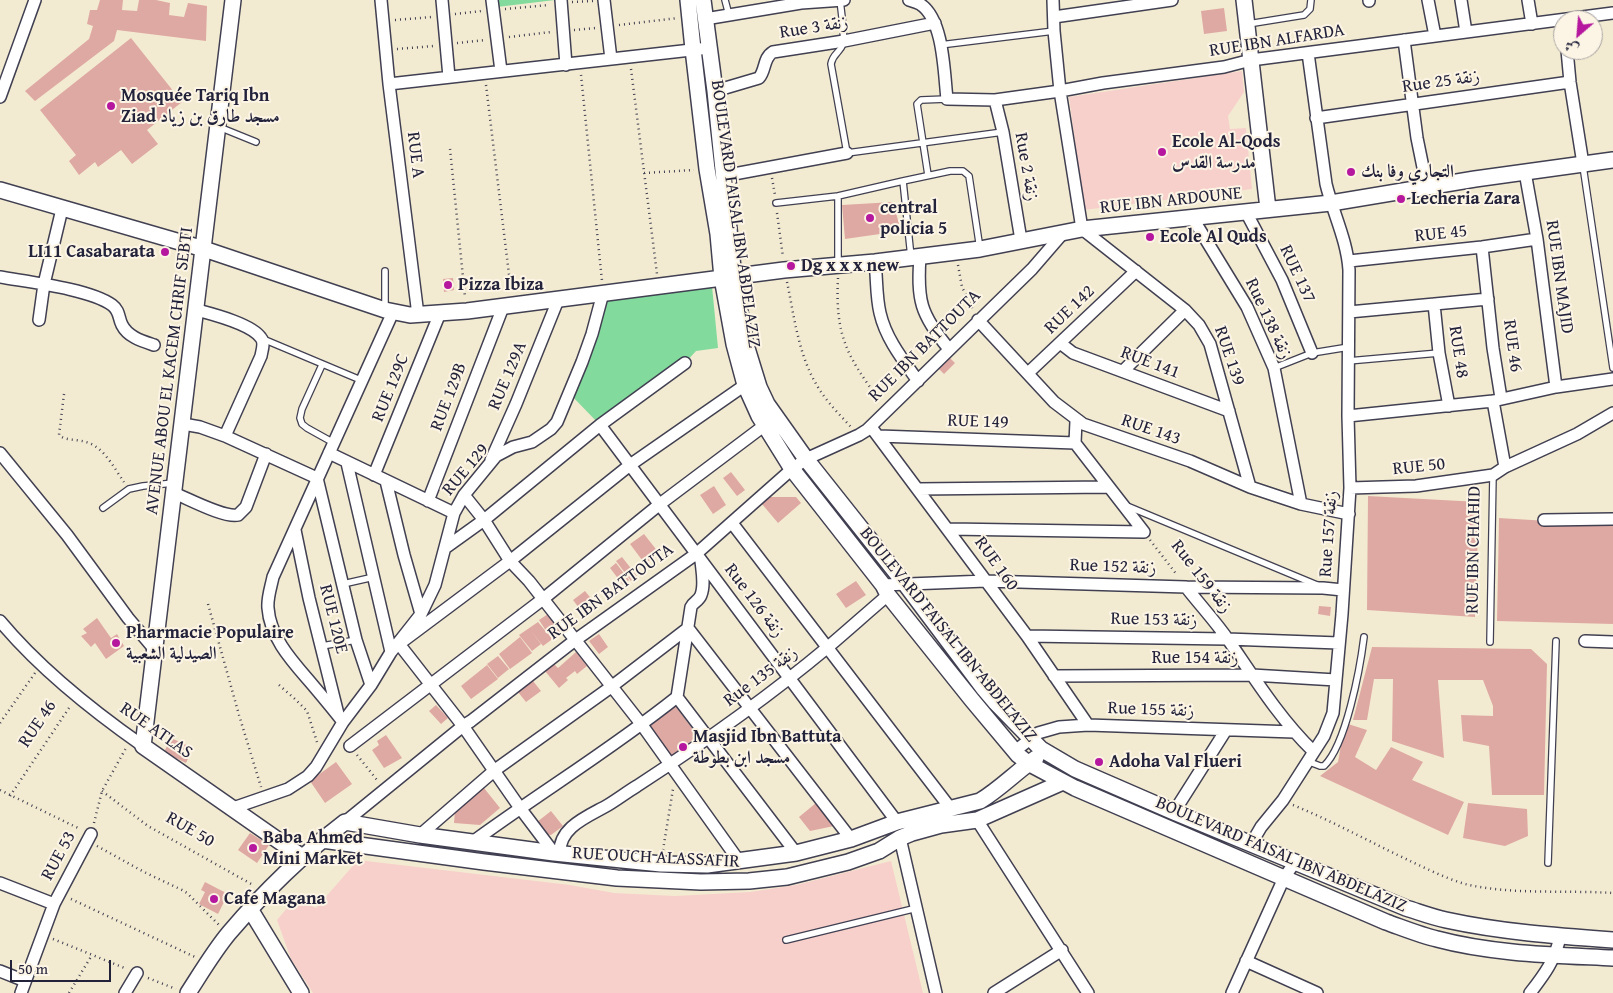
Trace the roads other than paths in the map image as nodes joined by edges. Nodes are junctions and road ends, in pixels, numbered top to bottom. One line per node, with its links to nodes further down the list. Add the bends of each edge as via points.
1 (35, 0): 48 (street)
2 (234, 0): 53 (street, AVENUE ABOU EL KACEM CHRIF SEBTI)
3 (381, 0): 45 (street, RUE A)
4 (442, 0): 43 (street)
5 (492, 0): 42 (street)
6 (561, 0): 41 (street)
7 (604, 0): 38 (street)
8 (688, 0): 36 (street, BOULEVARD FAISAL IBN ABDELAZIZ)
9 (703, 0): 24 (street, BOULEVARD FAISAL IBN ABDELAZIZ)
10 (725, 0): 22 (lane)
11 (840, 0): 12 (street); 22 (street); 33 (lane)
12 (844, 0)
13 (1053, 0): 23 (street)
14 (1172, 0): 20 (street)
15 (1244, 0): 27 (street)
16 (1428, 0): 31 (street)
17 (1461, 0): 30 (street)
18 (1528, 0): 28 (street)
19 (917, 1): 26 (street)
20 (1158, 1): 23 (street)
21 (1311, 1): 27 (lane, via 1310,9 1304,14)
22 (729, 15): 24 (street)
23 (1054, 18): 29 (street)
24 (705, 19): 35 (street, BOULEVARD FAISAL IBN ABDELAZIZ)
25 (1553, 21): 28 (street, RUE IBN ALFARDA)
26 (935, 23): 33 (street, Rue 3 زنقة); 34 (street)
27 (1248, 24): 39 (street)
28 (1532, 24): 30 (street, RUE IBN ALFARDA)
29 (1054, 30): 34 (lane); 47 (street)
30 (1466, 32): 31 (street, RUE IBN ALFARDA)
31 (1434, 36): 32 (street, RUE IBN ALFARDA)
32 (1404, 40): 37 (street, RUE IBN ALFARDA); 51 (street)
33 (844, 41): 46 (street, Rue 3 زنقة, via 773,52 768,56 759,78); 57 (lane, via 831,64)
34 (940, 45): 49 (street)
35 (709, 48): 36 (street); 46 (street, BOULEVARD FAISAL IBN ABDELAZIZ)
36 (692, 49): 38 (street); 87 (street, BOULEVARD FAISAL IBN ABDELAZIZ, via 718,234)
37 (1308, 53): 39 (street, RUE IBN ALFARDA); 52 (street, Rue 157 زنقة)
38 (611, 59): 41 (street)
39 (1251, 60): 47 (street, RUE IBN ALFARDA, via 1224,67); 70 (street)
40 (1568, 60): 44 (street)
41 (566, 65): 42 (street)
42 (501, 72): 43 (street)
43 (449, 77): 45 (street)
44 (1570, 82): 51 (street, Rue 25 زنقة); 59 (street)
45 (389, 84): 99 (street, RUE A)
46 (714, 91): 62 (street, BOULEVARD FAISAL IBN ABDELAZIZ)
47 (1060, 91): 50 (street, RUE IBN ALFARDA); 73 (street)
48 (0, 97)
49 (947, 99): 50 (street, RUE IBN ALFARDA); 56 (lane, via 918,101 916,107)
50 (994, 100): 54 (street, Rue 2 زنقة)
51 (1413, 104): 52 (street, Rue 25 زنقة); 64 (street)
52 (1316, 118): 68 (street, Rue 157 زنقة)
53 (218, 127): 55 (lane); 79 (street, AVENUE ABOU EL KACEM CHRIF SEBTI)
54 (1003, 132): 56 (lane); 76 (street, Rue 2 زنقة)
55 (256, 142)
56 (922, 143): 57 (lane); 61 (lane)
57 (847, 153): 62 (street)
58 (1613, 160): 59 (street, RUE IBN ARDOUNE)
59 (1582, 164): 60 (street, RUE IBN ARDOUNE); 113 (lane)
60 (1525, 172): 64 (street, RUE IBN ARDOUNE); 75 (street, RUE IBN MAJID)
61 (928, 175): 63 (lane); 78 (lane, via 960,171 968,174)
62 (723, 176): 87 (street, BOULEVARD FAISAL IBN ABDELAZIZ)
63 (903, 181): 66 (lane); 80 (lane)
64 (1427, 187): 68 (street, RUE IBN ARDOUNE)
65 (0, 190): 69 (street, RUE IBN ARDOUNE)
66 (838, 196): 67 (lane); 83 (lane)
67 (776, 203)
68 (1331, 203): 70 (street, RUE IBN ARDOUNE); 81 (street, Rue 157 زنقة)
69 (62, 209): 79 (street, RUE IBN ARDOUNE); 88 (street)
70 (1268, 209): 71 (street, RUE IBN ARDOUNE)
71 (1246, 212): 72 (street, RUE IBN ARDOUNE); 107 (street, RUE 137, via 1282,280)
72 (1192, 217): 73 (street, RUE IBN ARDOUNE); 112 (street, Rue 138 زنقة, via 1247,307)
73 (1082, 230): 74 (street, RUE IBN ARDOUNE); 85 (street, RUE 139)
74 (1064, 232): 76 (street, RUE IBN ARDOUNE); 101 (street, RUE IBN BATTOUTA, via 1032,269)
75 (1537, 239): 77 (street, RUE 45); 120 (street, RUE IBN MAJID)
76 (1021, 240): 78 (street, RUE IBN ARDOUNE)
77 (1482, 247): 81 (street, RUE 45); 90 (street, RUE 46)
78 (980, 248): 80 (street, RUE IBN ARDOUNE)
79 (204, 249): 94 (street, AVENUE ABOU EL KACEM CHRIF SEBTI); 96 (street, RUE IBN ARDOUNE)
80 (916, 256): 82 (street, RUE IBN ARDOUNE); 106 (street, via 920,298 929,322)
81 (1349, 261): 97 (street, Rue 157 زنقة)
82 (875, 262): 83 (street, RUE IBN ARDOUNE); 118 (street, via 882,322)
83 (838, 265): 87 (street, RUE IBN ARDOUNE)
84 (385, 271): 96 (lane)
85 (1136, 271): 95 (street, RUE 139); 103 (street, RUE 142)
86 (0, 277): 88 (street)
87 (728, 278): 89 (street, RUE IBN ARDOUNE); 119 (street, BOULEVARD FAISAL IBN ABDELAZIZ, via 734,344); 137 (street, BOULEVARD FAISAL IBN ABDELAZIZ, via 759,387 767,404)
88 (44, 284): 100 (street); 104 (street, via 107,302 116,308 121,324 132,336)
89 (603, 293): 91 (street, RUE IBN ARDOUNE); 139 (street, RUE 129, via 592,334 557,422 543,436 505,451)
90 (1488, 299): 92 (street); 121 (street, RUE 46)
91 (558, 300): 93 (street, RUE IBN ARDOUNE); 139 (street, RUE 129A)
92 (1434, 304): 97 (street); 108 (street, RUE 48)
93 (508, 306): 98 (street, RUE IBN ARDOUNE); 153 (street, RUE 129B)
94 (197, 310): 102 (street, via 231,320); 127 (street, AVENUE ABOU EL KACEM CHRIF SEBTI)
95 (1185, 310): 114 (street); 123 (street, RUE 139, via 1210,344)
96 (389, 311): 99 (street, RUE IBN ARDOUNE); 117 (street)
97 (1349, 312): 105 (street, Rue 157 زنقة)
98 (440, 313): 99 (street, RUE IBN ARDOUNE); 143 (street, RUE 129C)
99 (418, 315)
100 (39, 320)
101 (978, 320): 106 (street, RUE IBN BATTOUTA); 115 (street, RUE 143)
102 (262, 339): 111 (lane); 131 (street, via 261,356)
103 (1060, 343): 114 (street, RUE 141, via 1074,353); 115 (street, RUE 142)
104 (154, 345)
105 (1349, 347): 107 (lane); 109 (street, Rue 157 زنقة)
106 (949, 348): 118 (street, RUE IBN BATTOUTA)
107 (1312, 353): 112 (lane)
108 (1439, 353): 109 (lane); 122 (street, RUE 48)
109 (1348, 361): 125 (street, Rue 157 زنقة)
110 (685, 363): 128 (street)
111 (322, 365): 117 (lane); 134 (lane, via 300,418 302,424)
112 (1274, 368): 155 (street, Rue 138 زنقة)
113 (1613, 368)
114 (1123, 371): 123 (street, RUE 141)
115 (1028, 373): 126 (street, RUE 143, via 1054,402)
116 (1613, 379): 120 (street)
117 (363, 380): 134 (street)
118 (918, 381): 130 (street, RUE IBN BATTOUTA)
119 (745, 385): 129 (street, BOULEVARD FAISAL IBN ABDELAZIZ); 140 (street)
120 (1556, 387): 121 (street)
121 (1497, 400): 122 (street); 141 (street, RUE 46)
122 (1449, 406): 125 (street)
123 (1229, 411): 148 (street, RUE 139)
124 (1613, 413): 141 (street, RUE IBN CHAHID, via 1577,434)
125 (1348, 416): 150 (street, Rue 157 زنقة)
126 (1076, 420): 133 (street); 148 (street, RUE 143, via 1190,461)
127 (183, 424): 131 (street); 149 (street, AVENUE ABOU EL KACEM CHRIF SEBTI)
128 (600, 425): 140 (street, Rue 126 زنقة); 161 (street)
129 (765, 425): 142 (street, BOULEVARD FAISAL IBN ABDELAZIZ); 154 (street)
130 (871, 426): 132 (street, RUE 160); 137 (street, RUE IBN BATTOUTA, via 859,435)
131 (225, 436): 136 (street)
132 (879, 436): 133 (street, RUE 149); 151 (street, RUE 160)
133 (1075, 442): 147 (street)
134 (332, 448): 138 (street); 145 (street)
135 (0, 453): 194 (street)
136 (266, 454): 145 (street); 149 (street, via 246,507 238,515 220,513)
137 (806, 459): 142 (street, RUE IBN BATTOUTA); 172 (street, BOULEVARD FAISAL IBN ABDELAZIZ)
138 (347, 463): 143 (street); 169 (street)
139 (489, 464): 152 (street, RUE 129)
140 (630, 465): 154 (street, Rue 126 زنقة); 168 (street)
141 (1505, 467): 144 (street, RUE IBN CHAHID)
142 (792, 469): 163 (street, RUE IBN BATTOUTA); 175 (street, BOULEVARD FAISAL IBN ABDELAZIZ)
143 (374, 475): 146 (street)
144 (1493, 475): 150 (street, RUE 50, via 1416,486); 188 (lane, RUE IBN CHAHID)
145 (317, 478): 165 (street); 171 (street)
146 (386, 481): 153 (street); 178 (street)
147 (1108, 487): 151 (street); 156 (street)
148 (1250, 487): 155 (street, RUE 143)
149 (175, 488): 157 (lane, via 143,486 129,489); 194 (street, AVENUE ABOU EL KACEM CHRIF SEBTI)
150 (1350, 488): 159 (street, Rue 157 زنقة)
151 (918, 489): 164 (street, RUE 160)
152 (464, 496): 158 (street, RUE 129); 161 (street)
153 (428, 501): 158 (street)
154 (660, 504): 167 (street, Rue 126 زنقة); 177 (street)
155 (1301, 504): 159 (street, RUE 143)
156 (1124, 505): 164 (street, via 1144,532); 174 (lane)
157 (102, 508)
158 (454, 514): 166 (street, RUE 129)
159 (1349, 514): 176 (street, Rue 157 زنقة)
160 (1613, 519): 162 (street)
161 (484, 520): 166 (street); 168 (street)
162 (1544, 520)
163 (732, 523): 167 (street, RUE IBN BATTOUTA); 192 (street)
164 (949, 529): 170 (street, RUE 160)
165 (295, 530): 191 (street, RUE 120E); 204 (street, via 269,593 272,626 291,660)
166 (445, 548): 178 (street, RUE 129, via 435,585)
167 (698, 557): 180 (street, via 702,592 692,605); 185 (street, RUE IBN BATTOUTA); 197 (street, Rue 126 زنقة)
168 (510, 561): 177 (street); 193 (street)
169 (374, 577): 171 (lane); 193 (street)
170 (986, 581): 172 (street, Rue 152 زنقة); 173 (street, Rue 152 زنقة); 181 (street, RUE 160)
171 (343, 584): 184 (street)
172 (906, 585): 175 (street, Rue 152 زنقة); 211 (street, BOULEVARD FAISAL IBN ABDELAZIZ, via 990,696)
173 (1186, 587): 174 (street, Rue 152 زنقة); 183 (street, Rue 159 زنقة)
174 (1323, 588): 176 (street, Rue 152 زنقة)
175 (886, 590): 192 (street, Rue 135 زنقة); 215 (street, BOULEVARD FAISAL IBN ABDELAZIZ)
176 (1343, 590): 190 (street, Rue 157 زنقة)
177 (543, 599): 185 (street); 200 (street)
178 (421, 614): 193 (street, RUE 129)
179 (0, 621): 212 (street, RUE ATLAS, via 41,664)
180 (688, 628): 201 (street); 202 (street); 203 (street)
181 (1027, 636): 183 (street, Rue 153 زنقة); 196 (street, RUE 160)
182 (1364, 637): 217 (lane, via 1340,742 1324,766)
183 (1227, 639): 190 (street, Rue 153 زنقة); 195 (street, Rue 159 زنقة)
184 (356, 640): 191 (lane); 199 (street)
185 (574, 641): 201 (street); 207 (street, RUE IBN BATTOUTA)
186 (1556, 641): 241 (lane)
187 (1585, 641): 189 (street)
188 (1490, 642)
189 (1613, 642)
190 (1339, 643): 198 (street, Rue 157 زنقة)
191 (322, 646): 204 (street, RUE 120E)
192 (828, 647): 197 (street, Rue 135 زنقة); 224 (street)
193 (395, 648): 199 (street, RUE 129); 200 (street)
194 (155, 650): 212 (street, AVENUE ABOU EL KACEM CHRIF SEBTI)
195 (1252, 675): 196 (street, Rue 154 زنقة); 198 (street, Rue 154 زنقة); 209 (street, Rue 159 زنقة)
196 (1054, 676): 206 (street, RUE 160)
197 (789, 678): 203 (street, Rue 135 زنقة); 228 (street, Rue 126 زنقة)
198 (1336, 680): 214 (street, Rue 157 زنقة, via 1332,719)
199 (371, 685): 204 (street, RUE 129)
200 (430, 686): 207 (street); 213 (street)
201 (611, 687): 205 (street); 220 (street)
202 (676, 698): 205 (street); 210 (street)
203 (750, 708): 210 (street, Rue 135 زنقة); 232 (street)
204 (341, 719): 222 (street, RUE 129, via 322,758 303,780 288,789)
205 (642, 725): 219 (street); 223 (street)
206 (1088, 725): 208 (street, Rue 155 زنقة); 211 (street, Rue 155 زنقة, via 1059,727)
207 (463, 726): 220 (street); 227 (street, RUE IBN BATTOUTA)
208 (1226, 730): 209 (street, Rue 155 زنقة); 225 (street)
209 (1294, 732): 214 (street, Rue 159 زنقة)
210 (709, 738): 219 (street, Rue 135 زنقة); 237 (street)
211 (1030, 738): 215 (street, Rue 155 زنقة); 216 (street, BOULEVARD FAISAL IBN ABDELAZIZ)
212 (138, 742): 222 (street, RUE ATLAS)
213 (350, 746)
214 (1314, 750): 217 (street, Rue 157 زنقة)
215 (1015, 751): 218 (street, BOULEVARD FAISAL IBN ABDELAZIZ)
216 (1045, 751): 218 (street, RUE OUCH ALASSAFIR); 225 (street, BOULEVARD FAISAL IBN ABDELAZIZ, via 1075,769)
217 (1307, 761): 235 (street, Rue 157 زنقة)
218 (1028, 763): 221 (street, BOULEVARD FAISAL IBN ABDELAZIZ); 224 (street, RUE OUCH ALASSAFIR, via 980,801)
219 (673, 768): 236 (street, Rue 135 زنقة, via 578,822 566,834); 239 (street)
220 (494, 770): 223 (street); 229 (street)
221 (1063, 782): 226 (street, RUE OUCH ALASSAFIR); 242 (street, BOULEVARD FAISAL IBN ABDELAZIZ)
222 (233, 808): 238 (street, RUE ATLAS)
223 (520, 808): 234 (street); 236 (street)
224 (951, 809): 228 (street, RUE OUCH ALASSAFIR)
225 (1174, 812): 235 (street, BOULEVARD FAISAL IBN ABDELAZIZ)
226 (977, 820): 231 (street, RUE OUCH ALASSAFIR, via 941,825); 250 (street)
227 (345, 822): 229 (street, RUE OUCH ALASSAFIR); 233 (street, RUE IBN BATTOUTA)
228 (898, 822): 232 (street, RUE OUCH ALASSAFIR)
229 (420, 835): 234 (street, RUE OUCH ALASSAFIR)
230 (89, 838): 244 (street, RUE 53)
231 (900, 838): 233 (street, RUE OUCH ALASSAFIR, via 879,851 830,868 787,877 722,882 577,874); 245 (street)
232 (852, 839): 237 (street, RUE OUCH ALASSAFIR)
233 (322, 840): 238 (street, RUE IBN BATTOUTA)
234 (474, 841): 236 (street, RUE OUCH ALASSAFIR)
235 (1251, 844): 240 (street, BOULEVARD FAISAL IBN ABDELAZIZ)
236 (557, 853): 239 (street, RUE OUCH ALASSAFIR, via 661,864 706,865)
237 (796, 853): 239 (street, RUE OUCH ALASSAFIR)
238 (302, 857): 246 (street, RUE IBN BATTOUTA)
239 (739, 861)
240 (1295, 862): 242 (street); 247 (street, BOULEVARD FAISAL IBN ABDELAZIZ, via 1406,908 1444,920)
241 (1548, 863)
242 (1284, 878): 251 (street, BOULEVARD FAISAL IBN ABDELAZIZ, via 1386,922 1438,939 1495,950); 253 (street)
243 (0, 883): 244 (street)
244 (54, 904): 256 (street, RUE 53)
245 (917, 908): 248 (lane); 261 (street)
246 (250, 909): 259 (street, RUE IBN BATTOUTA, via 228,934); 260 (street)
247 (1560, 936): 249 (street, BOULEVARD FAISAL IBN ABDELAZIZ); 251 (street)
248 (786, 940)
249 (1613, 940)
250 (1062, 950): 262 (street); 263 (street)
251 (1556, 955): 252 (street, BOULEVARD FAISAL IBN ABDELAZIZ); 266 (street)
252 (1613, 958)
253 (1246, 961): 264 (street); 265 (street)
254 (0, 971): 256 (street)
255 (137, 973): 258 (street)
256 (25, 981): 257 (street, RUE 53)
257 (21, 993)
258 (125, 993)
259 (188, 993)
260 (301, 993)
261 (936, 993)
262 (994, 993)
263 (1088, 993)
264 (1232, 993)
265 (1317, 993)
266 (1530, 993)

